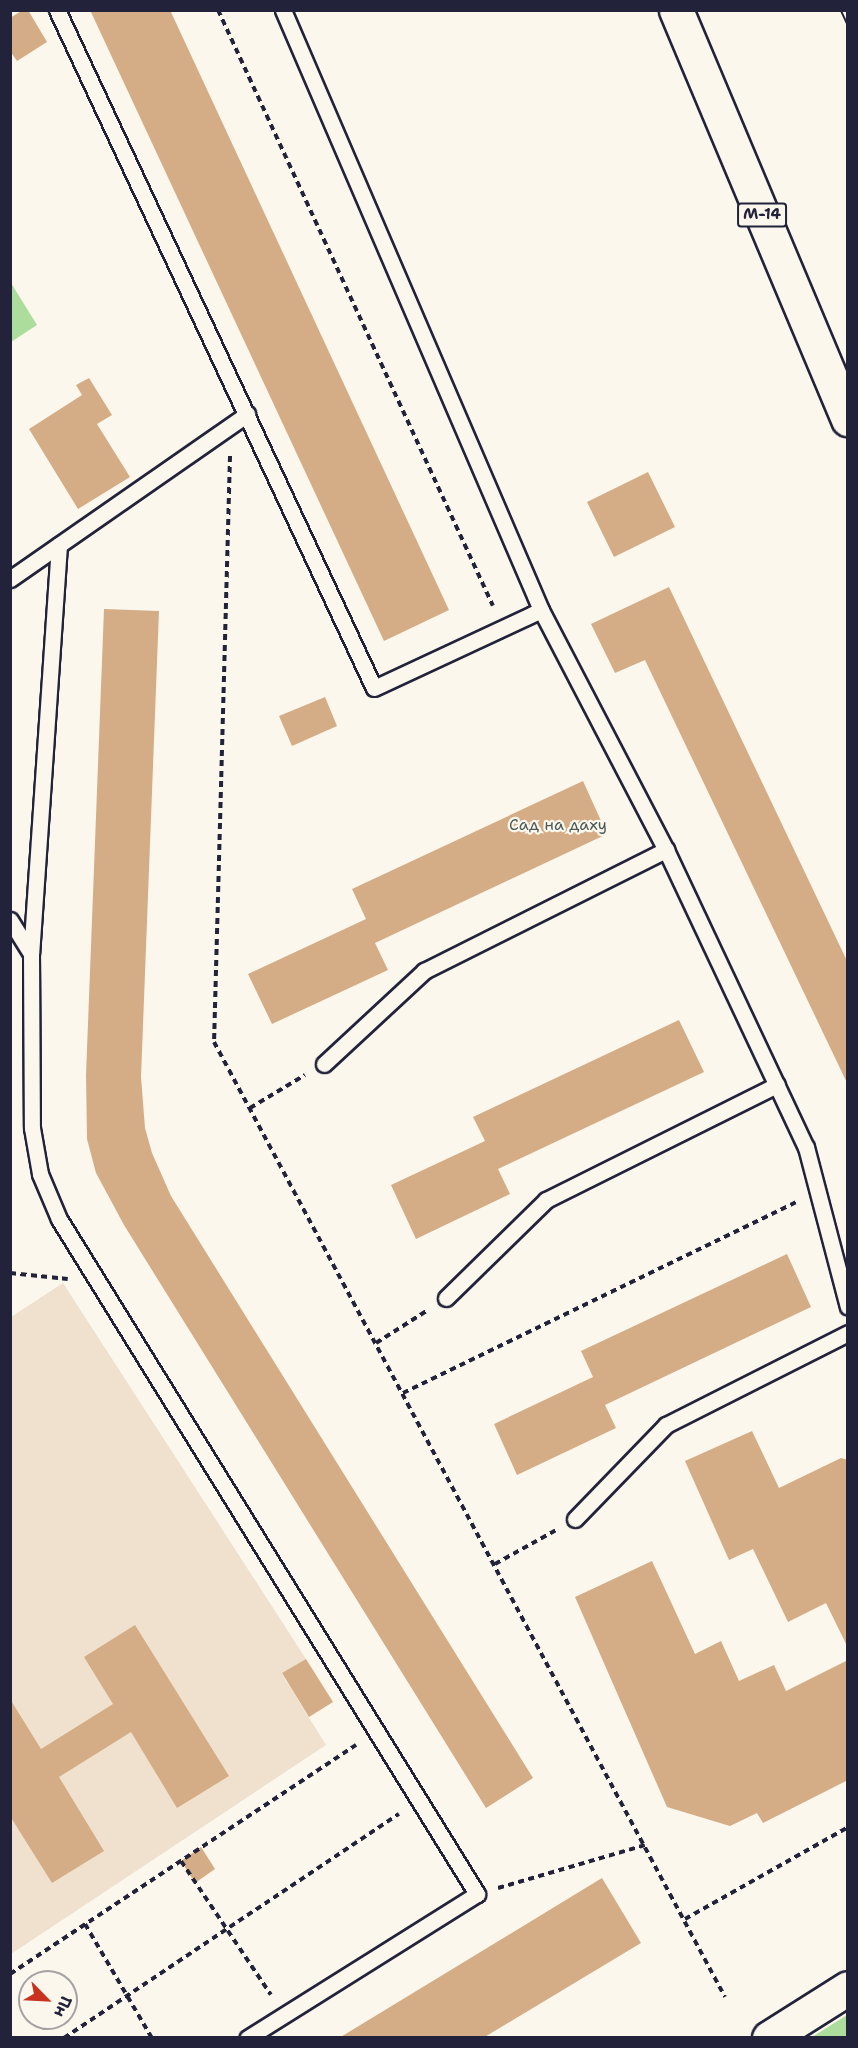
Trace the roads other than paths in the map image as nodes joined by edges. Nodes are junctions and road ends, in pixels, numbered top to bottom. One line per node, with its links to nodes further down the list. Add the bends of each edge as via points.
1 (57, 10): 4 (lane)
2 (283, 10): 8 (lane)
3 (676, 10): 5 (main road, М-14)
4 (247, 414): 6 (lane); 8 (lane, via 374,688)
5 (848, 419)
6 (59, 545): 7 (lane); 11 (lane)
7 (10, 579)
8 (541, 610): 9 (lane)
9 (666, 850): 12 (lane, via 424,972); 13 (lane)
10 (10, 920): 11 (lane)
11 (31, 953): 19 (lane, via 32,1128 40,1174 59,1219 477,1894)
12 (324, 1064)
13 (777, 1086): 14 (lane, via 546,1200); 15 (lane, via 806,1147)
14 (446, 1298)
15 (848, 1307)
16 (848, 1333): 17 (lane, via 666,1425)
17 (575, 1519)
18 (848, 1988): 20 (main road)
19 (247, 2037)
20 (769, 2037)

